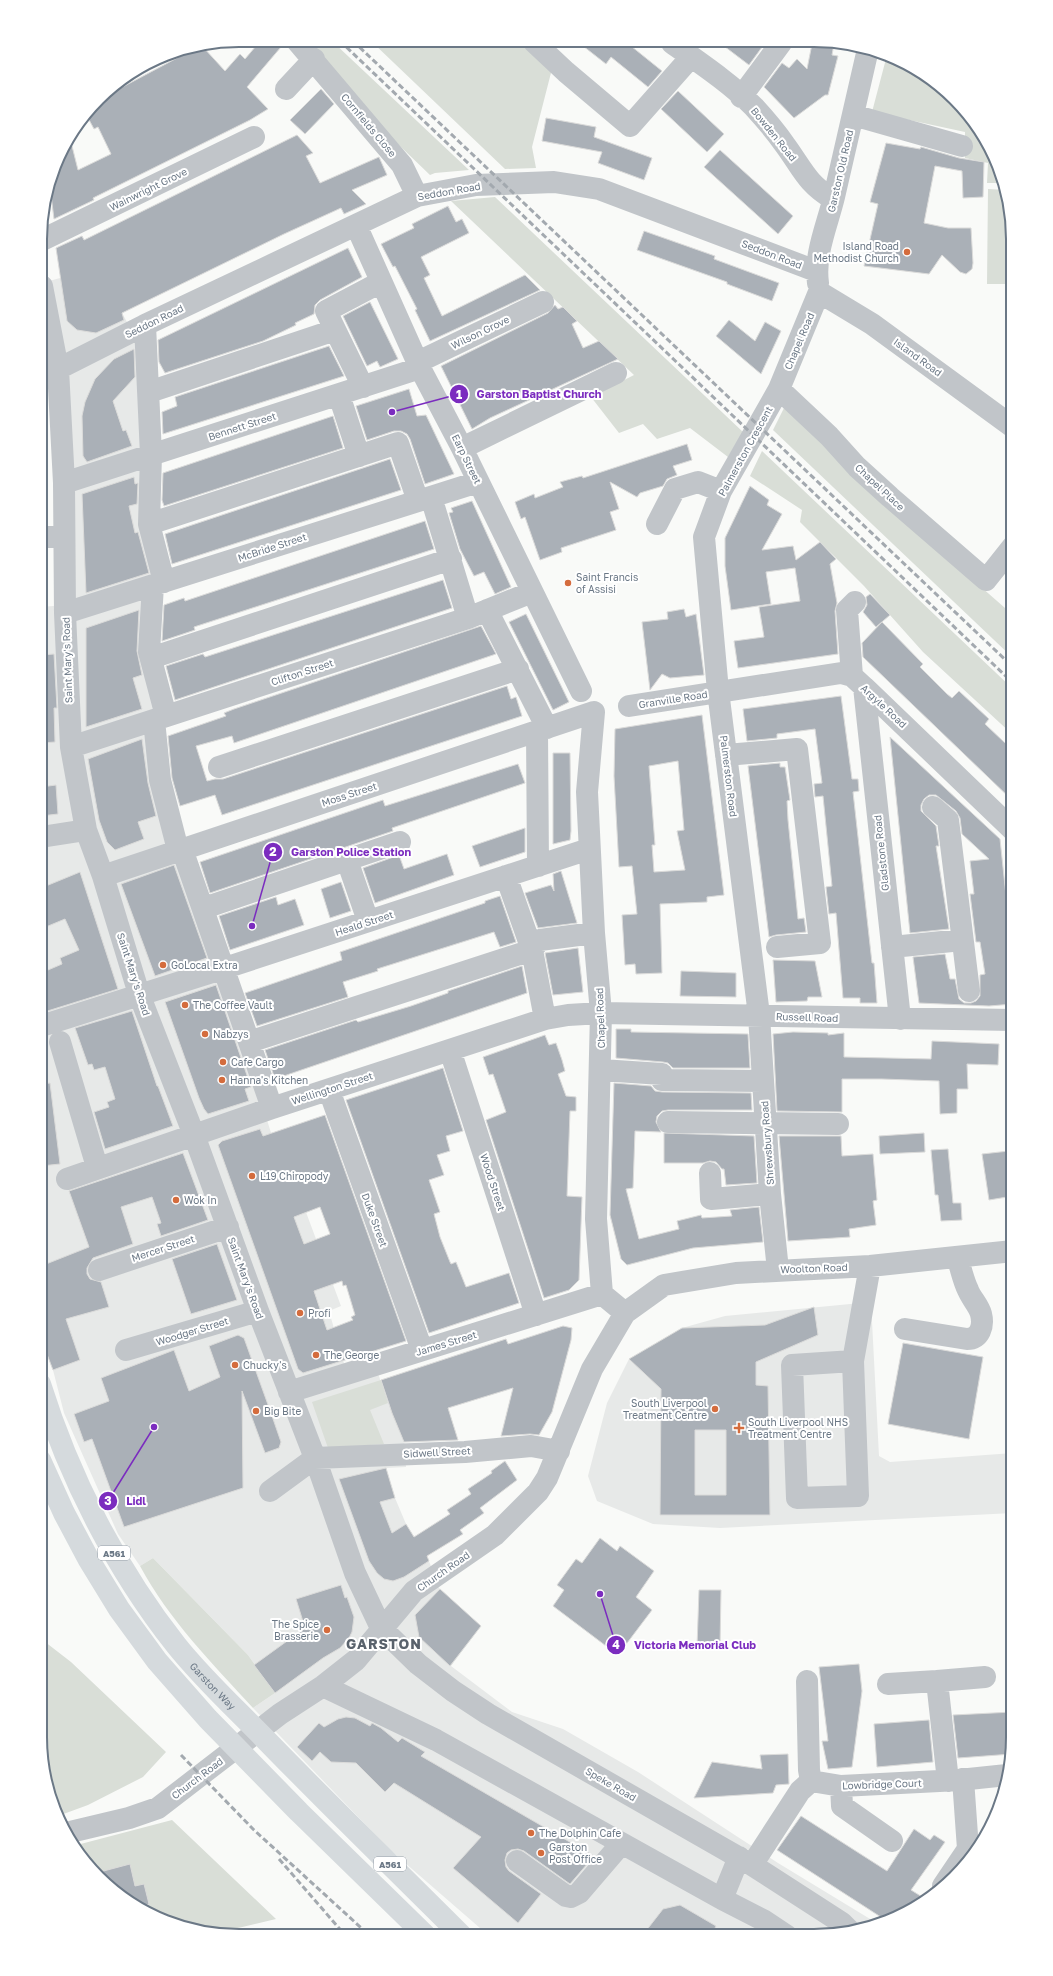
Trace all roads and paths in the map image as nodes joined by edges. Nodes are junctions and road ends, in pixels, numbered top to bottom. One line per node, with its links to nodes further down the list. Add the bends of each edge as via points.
1 (303, 47): 7 (street, Cornfields Close)
2 (539, 47): 6 (street, via 630,126)
3 (677, 47): 6 (street, Bowden Road)
4 (778, 47): 9 (street)
5 (867, 55): 10 (street, Garston Old Road)
6 (691, 57): 9 (street, Bowden Road)
7 (314, 59): 8 (street); 13 (street, Cornfields Close, via 402,165)
8 (286, 89)
9 (742, 97): 14 (street, Bowden Road, via 754,107 786,145 808,179)
10 (853, 115): 12 (street); 14 (street, Garston Old Road)
11 (254, 137): 16 (street, Wainwright Grove)
12 (962, 146)
13 (417, 196): 15 (street, Seddon Road); 17 (street, Seddon Road, via 476,185 554,182 599,189)
14 (833, 199): 17 (street, Garston Old Road, via 817,258)
15 (356, 225): 18 (street, Earp Street); 21 (street, Seddon Road)
16 (47, 238)
17 (816, 271): 19 (street, Garston Old Road)
18 (381, 282): 22 (street, via 326,311); 24 (street, Earp Street)
19 (819, 292): 28 (street, Chapel Road); 31 (street, Island Road, via 872,324)
20 (543, 302): 24 (street, Wilson Grove)
21 (145, 325): 26 (street, Seddon Road); 29 (street)
22 (335, 330): 27 (street); 29 (street)
23 (47, 342): 26 (street, Saint Mary's Road)
24 (419, 365): 27 (street, Bennett Street); 32 (street, Earp Street)
25 (616, 373): 32 (street)
26 (50, 375): 36 (street, Saint Mary's Road)
27 (363, 387): 30 (street, Bennett Street)
28 (779, 389): 37 (street, Palmerston Crescent); 44 (street, Chapel Place, via 829,436 857,467 986,580)
29 (148, 392): 33 (street)
30 (339, 395): 33 (street, Bennett Street); 34 (street)
31 (1006, 422)
32 (462, 448): 35 (street, Earp Street)
33 (152, 455): 36 (street, Bennett Street); 39 (street)
34 (359, 456): 38 (street, via 398,443); 39 (street)
35 (478, 482): 38 (street, McBride Street); 47 (street, Earp Street)
36 (64, 483): 42 (street, Saint Mary's Road)
37 (721, 491): 40 (street, via 698,482 674,489); 43 (street, Palmerston Crescent)
38 (425, 499): 45 (street); 46 (street, McBride Street)
39 (149, 524): 46 (street)
40 (657, 524)
41 (47, 537): 42 (street)
42 (64, 537): 49 (street, Saint Mary's Road)
43 (704, 537): 55 (street, Palmerston Road)
44 (1006, 555)
45 (451, 559): 50 (street); 51 (street)
46 (158, 583): 49 (street, McBride Street); 51 (street, via 149,652)
47 (532, 592): 50 (street, Clifton Street); 54 (street, Earp Street)
48 (855, 602): 53 (street, Gladstone Road, via 847,610)
49 (65, 613): 60 (street, Saint Mary's Road)
50 (478, 614): 52 (street); 58 (street, Clifton Street)
51 (151, 658): 58 (street)
52 (518, 669): 59 (street); 62 (street)
53 (858, 682): 55 (street, Argyle Road, via 841,672); 64 (street, Argyle Road); 79 (street, Gladstone Road)
54 (581, 691)
55 (718, 691): 56 (street, Granville Road); 61 (street, Palmerston Road)
56 (629, 706)
57 (594, 712): 59 (street, Moss Street); 68 (street, Chapel Road, via 587,792)
58 (160, 718): 60 (street, Clifton Street); 69 (street, via 160,780)
59 (542, 729): 69 (street, Moss Street); 71 (street)
60 (71, 747): 65 (street, Saint Mary's Road)
61 (726, 755): 78 (street, via 797,749 820,942); 85 (street, Palmerston Road)
62 (219, 767)
63 (934, 807): 77 (street, via 948,820)
64 (1006, 823)
65 (86, 830): 66 (street); 72 (street, Saint Mary's Road)
66 (47, 836)
67 (400, 842): 70 (street)
68 (590, 849): 71 (street, Heald Street); 76 (street, Chapel Road)
69 (180, 850): 72 (street, Moss Street); 74 (street)
70 (347, 860): 74 (street); 75 (street)
71 (538, 866): 73 (street, Heald Street)
72 (103, 876): 83 (street, Saint Mary's Road)
73 (506, 876): 75 (street, Heald Street); 80 (street)
74 (204, 908): 81 (street)
75 (368, 921): 81 (street, Heald Street)
76 (594, 933): 80 (street, via 540,940); 84 (street, Chapel Road)
77 (962, 940): 79 (street); 82 (street)
78 (777, 947)
79 (892, 947): 87 (street, Gladstone Road)
80 (532, 950): 86 (street); 91 (street)
81 (225, 968): 83 (street, Heald Street); 91 (street)
82 (969, 991)
83 (139, 994): 89 (street, Heald Street); 100 (street, Saint Mary's Road)
84 (601, 1013): 85 (street, Russell Road); 86 (street, Wellington Street); 93 (street, Chapel Road)
85 (759, 1015): 87 (street, Russell Road); 94 (street, Shrewsbury Road)
86 (545, 1019): 92 (street, Wellington Street)
87 (900, 1019): 88 (street, Russell Road)
88 (1006, 1020)
89 (47, 1024)
90 (60, 1042): 101 (street)
91 (249, 1042): 96 (street)
92 (450, 1050): 95 (street, Wellington Street); 114 (street, Wood Street)
93 (601, 1070): 94 (street, via 662,1074 662,1080); 111 (street, Chapel Road, via 596,1219)
94 (763, 1081): 98 (street, Shrewsbury Road)
95 (329, 1090): 96 (street, Wellington Street); 117 (street, Duke Street)
96 (272, 1108): 100 (street, Wellington Street)
97 (668, 1122): 98 (street)
98 (765, 1124): 99 (street); 104 (street, Shrewsbury Road)
99 (838, 1124)
100 (194, 1135): 101 (street, Wellington Street); 105 (street, Saint Mary's Road)
101 (97, 1167): 103 (street, Wellington Street)
102 (710, 1173): 104 (street, via 711,1199)
103 (67, 1179)
104 (770, 1194): 110 (street, Shrewsbury Road)
105 (228, 1227): 109 (street, Mercer Street); 112 (street, Saint Mary's Road)
106 (1006, 1252): 107 (street, Woolton Road)
107 (957, 1257): 108 (street, Woolton Road); 115 (street, via 968,1290 981,1313 978,1334 972,1339 966,1339)
108 (870, 1266): 110 (street, Woolton Road); 118 (street)
109 (99, 1270)
110 (778, 1270): 113 (street, Woolton Road, via 736,1273 664,1285)
111 (602, 1294): 113 (street); 114 (street, James Street)
112 (258, 1311): 116 (street, Woodger Street); 119 (street, Saint Mary's Road)
113 (625, 1313): 121 (street, Church Road, via 592,1369)
114 (536, 1315): 117 (street, James Street)
115 (905, 1329)
116 (126, 1350)
117 (422, 1350): 119 (street, James Street)
118 (853, 1361): 118 (street, via 858,1496 797,1498 792,1365)
119 (290, 1392): 122 (street, Saint Mary's Road)
120 (47, 1405): 144 (highway, Garston Way / A561, via 78,1481 110,1545 143,1600 177,1646 226,1699)
121 (559, 1451): 122 (street, Sidwell Street, via 531,1446 465,1452); 125 (street, Church Road, via 538,1492 495,1534 414,1591)
122 (315, 1458): 124 (street); 125 (street, Saint Mary's Road, via 356,1573)
123 (47, 1475): 143 (highway, A561, via 64,1513 119,1609 156,1661 208,1719)
124 (270, 1491)
125 (381, 1628): 130 (street, Church Road, via 356,1660); 140 (street, Speke Road, via 418,1664 488,1714)
126 (985, 1677): 128 (street)
127 (807, 1681): 133 (street, via 809,1770)
128 (937, 1681): 129 (street); 132 (street)
129 (888, 1684)
130 (323, 1686): 135 (street, Church Road, via 280,1714 158,1808); 137 (street, via 436,1740)
131 (1002, 1775): 132 (street, Lowbridge Court)
132 (955, 1780): 134 (street, Lowbridge Court); 138 (street)
133 (812, 1781): 134 (street, Lowbridge Court); 140 (street, via 800,1791)
134 (841, 1786): 136 (street, via 842,1806)
135 (72, 1832)
136 (892, 1841)
137 (621, 1844): 139 (street, via 579,1893 571,1897); 141 (street)
138 (970, 1848)
139 (517, 1861)
140 (746, 1861): 141 (street); 142 (street, Speke Road)
141 (722, 1899): 145 (street)
142 (845, 1926)
143 (418, 1929)
144 (454, 1929)
145 (776, 1929)

